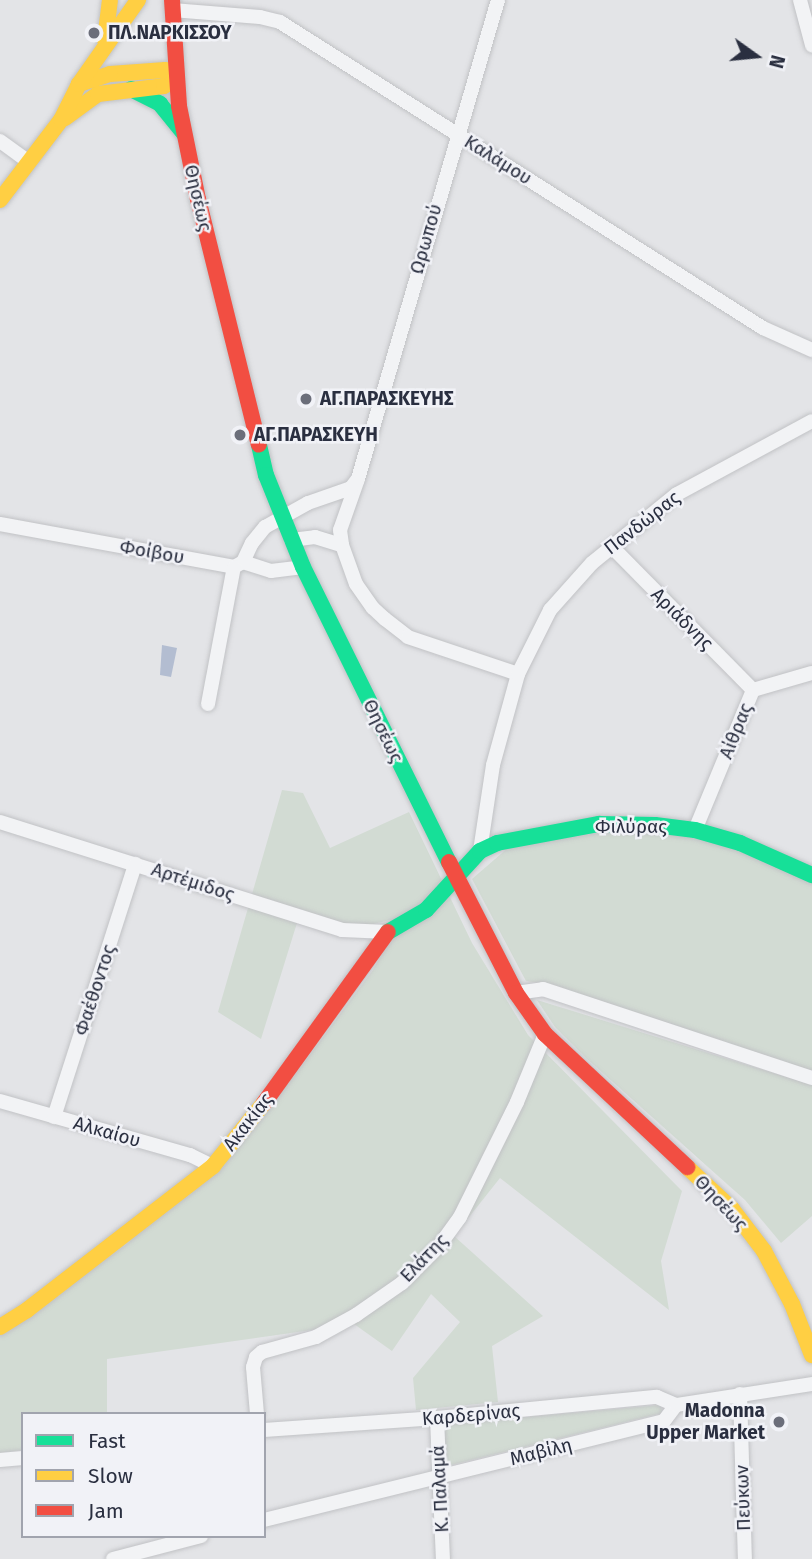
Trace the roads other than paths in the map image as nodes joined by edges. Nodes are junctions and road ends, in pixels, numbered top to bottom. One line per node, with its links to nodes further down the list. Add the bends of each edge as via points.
1 (110, 0): 7 (main road)
2 (138, 0): 7 (main road)
3 (498, 0): 13 (street, Ωρωπού)
4 (800, 0): 6 (street)
5 (172, 5): 8 (main road, Θησέως); 13 (street, Καλάμου, via 280,22)
6 (812, 45)
7 (103, 47): 9 (main road)
8 (176, 77): 9 (main road, via 164,70 110,74); 10 (main road, via 164,86); 12 (main road, Θησέως)
9 (79, 84): 11 (main road)
10 (130, 89): 11 (main road, via 98,93); 12 (main road, via 160,104)
11 (61, 120): 15 (main road)
12 (184, 134): 20 (main road, Θησέως, via 256,436)
13 (457, 134): 17 (street, Καλάμου, via 763,328); 19 (street, Ωρωπού)
14 (0, 141): 15 (street)
15 (29, 162): 16 (main road)
16 (0, 200)
17 (812, 349)
18 (812, 421): 24 (street, Πανδώρας, via 677,494)
19 (358, 479): 20 (street, via 351,488); 23 (street, Ωρωπού, via 340,530)
20 (281, 516): 22 (main road, Θησέως); 25 (street, via 260,531)
21 (0, 524): 25 (street, Φοίβου)
22 (291, 540): 23 (street, via 314,537); 26 (main road, Θησέως)
23 (342, 545): 28 (street, via 356,584 373,608 408,637)
24 (612, 547): 28 (street, Πανδώρας, via 550,610); 29 (street, Αριάδνης)
25 (239, 565): 26 (street, Φοίβου, via 271,571); 30 (street)
26 (303, 567): 36 (main road, Θησέως)
27 (812, 673): 29 (street, Αίθρας)
28 (518, 674): 33 (street, Πανδώρας, via 493,765)
29 (753, 690): 32 (street, Αίθρας)
30 (208, 704)
31 (0, 822): 34 (street, Αρτέμιδος)
32 (695, 830): 33 (main road, Φιλύρας, via 598,824 497,843); 35 (main road, Φιλύρας, via 740,843)
33 (481, 851): 36 (main road, Φιλύρας)
34 (135, 864): 37 (street, Αρτέμιδος, via 342,930); 42 (street, Φαέθοντος)
35 (812, 875)
36 (456, 879): 37 (main road, Ακακίας, via 426,910); 38 (main road, Θησέως)
37 (388, 932): 43 (main road, Ακακίας, via 241,1135)
38 (516, 993): 39 (main road, Θησέως); 40 (street, via 543,989)
39 (545, 1034): 45 (main road, Θησέως, via 732,1209 764,1251); 49 (street, Ελάτης, via 460,1217 439,1246 402,1283 356,1315 316,1337 256,1357)
40 (812, 1078)
41 (0, 1101): 42 (street, Αλκαίου)
42 (54, 1117): 43 (street, Αλκαίου, via 190,1155)
43 (213, 1166): 44 (main road, Ακακίας)
44 (0, 1326)
45 (812, 1355)
46 (812, 1384): 47 (street, Μαβίλη)
47 (740, 1394): 48 (street, Μαβίλη); 60 (street, Πεύκων)
48 (676, 1405): 50 (street, Καρδερίνας, via 657,1397); 54 (street, Μαβίλη, via 664,1422)
49 (257, 1412)
50 (436, 1418): 51 (street, Καρδερίνας); 54 (street, Κ. Παλαμά)
51 (266, 1430)
52 (21, 1458): 53 (street)
53 (0, 1460)
54 (440, 1477): 55 (street, Μαβίλη); 59 (street, Κ. Παλαμά)
55 (266, 1520)
56 (194, 1538): 57 (street)
57 (162, 1547): 58 (street)
58 (113, 1559)
59 (443, 1559)
60 (745, 1559)

